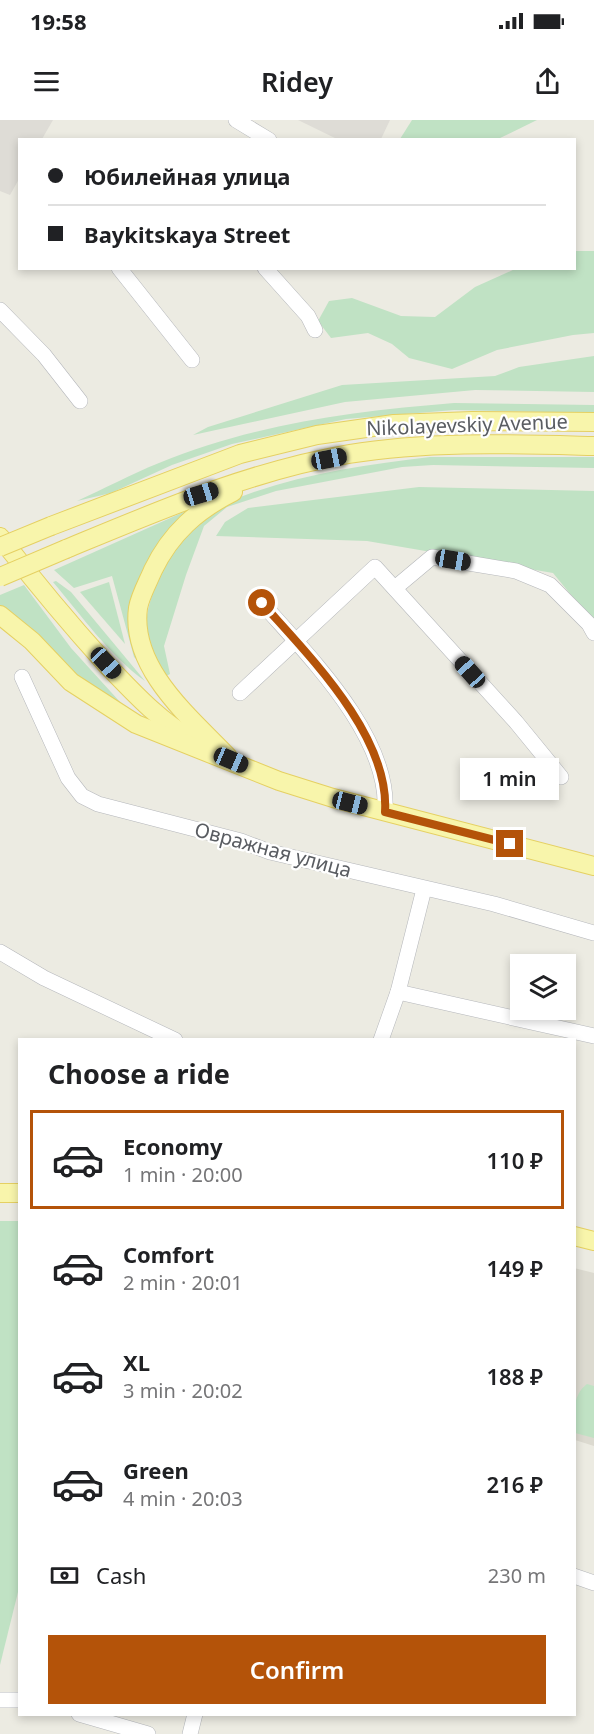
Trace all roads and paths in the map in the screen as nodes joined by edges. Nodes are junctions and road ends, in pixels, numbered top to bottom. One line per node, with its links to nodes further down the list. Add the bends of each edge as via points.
1 (236, 120): 2 (street)
2 (266, 138)
3 (121, 270): 7 (street)
4 (267, 270): 6 (street, via 308,316)
5 (0, 310): 8 (street, via 44,355)
6 (315, 330)
7 (192, 360)
8 (80, 401)
9 (594, 422): 13 (main road, Nikolayevskiy Avenue, bridge, via 394,424 317,435 240,454)
10 (594, 446): 11 (main road, Nikolayevskiy Avenue, via 476,444 382,450 309,463)
11 (264, 476): 14 (main road, Nikolayevskiy Avenue, bridge, via 184,499); 22 (main road, via 191,517 168,543 138,607 143,648 157,678)
12 (0, 537): 22 (main road, via 69,623 149,707 186,735)
13 (0, 547)
14 (0, 577)
15 (395, 588): 18 (street, via 432,556 516,571 550,585); 19 (street, via 375,567); 23 (street)
16 (262, 603): 19 (street)
17 (0, 615): 22 (main road, via 32,641 70,682 136,724)
18 (594, 633)
19 (296, 642): 21 (street); 24 (street, via 344,697 367,738 386,793)
20 (22, 677): 26 (street, Овражная улица, via 68,778 82,796 270,852)
21 (240, 693)
22 (231, 760): 24 (main road, via 279,781)
23 (561, 777)
24 (385, 812): 25 (main road)
25 (594, 866)
26 (424, 889): 27 (street, Овражная улица, via 494,904); 29 (street)
27 (594, 933)
28 (0, 952): 31 (street, via 45,978)
29 (398, 992): 30 (street); 32 (street)
30 (594, 1036)
31 (172, 1038)
32 (382, 1038)
33 (0, 1193): 34 (main road)
34 (18, 1193)
35 (576, 1236): 36 (main road)
36 (594, 1241)
37 (576, 1577): 38 (street)
38 (594, 1583)
39 (0, 1700): 40 (street)
40 (18, 1700)
41 (86, 1716): 43 (street)
42 (194, 1716): 44 (street)
43 (148, 1734)
44 (190, 1734)

